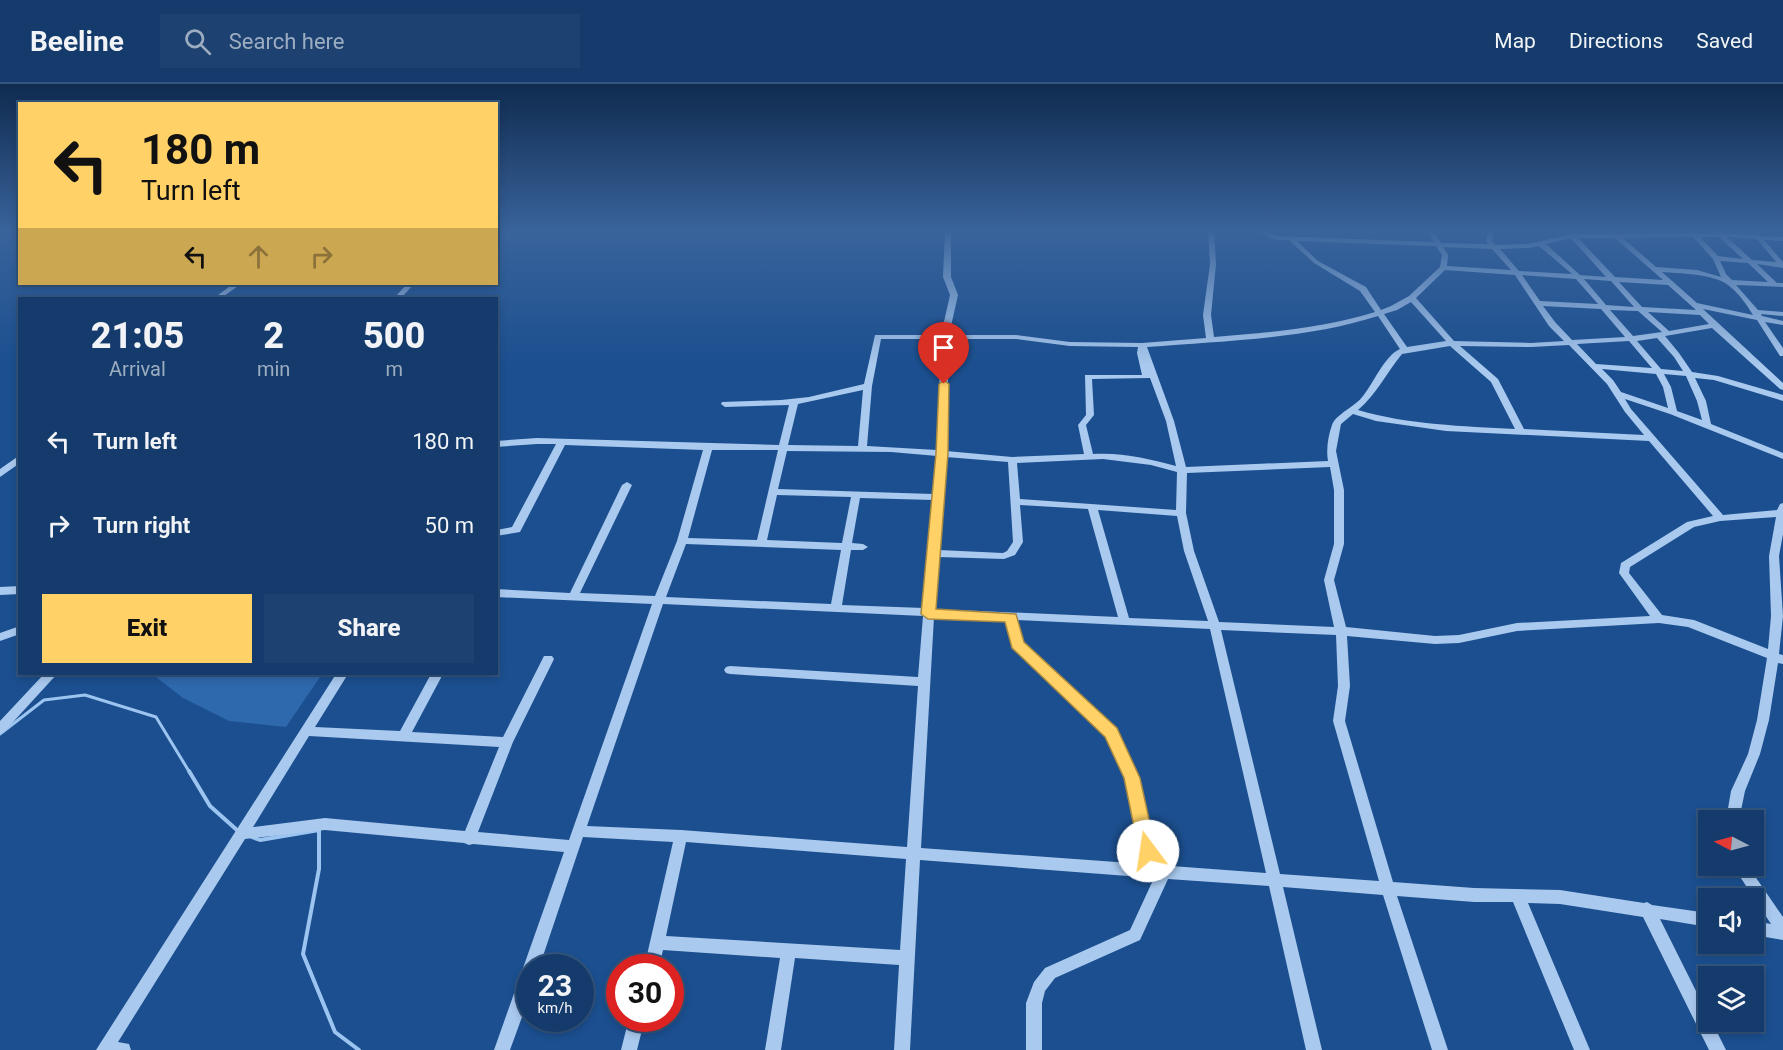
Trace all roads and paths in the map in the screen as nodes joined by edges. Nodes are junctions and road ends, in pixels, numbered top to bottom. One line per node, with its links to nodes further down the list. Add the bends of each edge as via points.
1 (946, 276): 34 (street, via 954,295)
2 (1212, 276): 36 (street, via 1207,315)
3 (1340, 276): 28 (street, via 1362,289)
4 (1435, 276): 22 (street)
5 (1519, 276): 23 (street)
6 (1556, 276): 12 (street)
7 (1609, 276): 13 (street)
8 (1663, 276): 15 (street)
9 (1710, 276): 14 (street)
10 (1725, 276): 14 (street)
11 (1768, 276): 18 (street)
12 (1580, 278): 13 (street); 25 (street)
13 (1613, 280): 15 (street); 26 (street)
14 (1730, 282): 18 (street); 29 (street)
15 (1670, 283): 24 (street)
16 (236, 285): 20 (street)
17 (409, 285): 21 (street)
18 (1780, 285): 19 (street)
19 (1783, 291)
20 (218, 297)
21 (398, 297)
22 (1412, 298): 28 (street); 37 (street)
23 (1538, 303): 25 (street); 38 (street)
24 (1695, 305): 27 (street); 29 (street)
25 (1604, 307): 26 (street); 35 (street)
26 (1640, 309): 27 (street); 33 (street)
27 (1702, 313): 32 (street)
28 (1380, 314): 36 (street, via 1350,322); 40 (street)
29 (1755, 314): 30 (street); 31 (street); 41 (street)
30 (1783, 314)
31 (1783, 323)
32 (1714, 326): 33 (street); 46 (street)
33 (1664, 335): 35 (street); 44 (street)
34 (945, 337): 39 (street, via 1016,336 1070,344); 45 (street, via 878,338); 61 (street)
35 (1633, 339): 38 (street); 43 (street)
36 (1210, 340): 39 (street)
37 (1452, 343): 38 (street); 40 (street); 54 (street, via 1494,381)
38 (1572, 343): 42 (street)
39 (1142, 345): 62 (street, via 1147,377 1088,377 1090,415 1082,425); 67 (street, via 1170,421)
40 (1405, 350): 51 (street, via 1399,352)
41 (1783, 354)
42 (1594, 366): 43 (street); 47 (street)
43 (1656, 371): 44 (street); 52 (street, via 1671,396)
44 (1688, 374): 48 (street); 53 (street)
45 (868, 386): 49 (street); 60 (street)
46 (1783, 387)
47 (1617, 394): 52 (street); 55 (street)
48 (1783, 398)
49 (794, 402): 50 (street); 59 (street)
50 (725, 404)
51 (1353, 411): 54 (street, via 1413,424); 66 (street, via 1337,423)
52 (1673, 412): 53 (street)
53 (1707, 425): 63 (street)
54 (1521, 432): 55 (street)
55 (1651, 438): 77 (street)
56 (562, 441): 57 (street); 58 (street); 78 (street, via 516,530)
57 (498, 444)
58 (708, 447): 59 (street); 79 (street)
59 (784, 448): 60 (street); 70 (street)
60 (862, 449): 61 (street)
61 (942, 453): 65 (street); 72 (street)
62 (1089, 456): 65 (street); 67 (street, via 1128,458)
63 (1783, 456)
64 (18, 460): 68 (street)
65 (1012, 460): 73 (street)
66 (1332, 464): 67 (street); 97 (street, via 1339,490 1339,544 1329,580)
67 (1182, 470): 76 (street)
68 (0, 474)
69 (627, 485): 88 (street)
70 (773, 492): 71 (street); 80 (street)
71 (856, 494): 72 (street); 82 (street)
72 (938, 497): 84 (street)
73 (1016, 502): 74 (street); 84 (street, via 1018,542 1011,553)
74 (1092, 506): 76 (street); 94 (street)
75 (1783, 509): 77 (street); 81 (street)
76 (1182, 513): 95 (street, via 1189,551)
77 (1720, 518): 93 (street, via 1691,524 1623,569)
78 (498, 533)
79 (682, 541): 80 (street); 89 (street)
80 (761, 543): 82 (street)
81 (1780, 545): 99 (street, via 1774,556)
82 (847, 546): 83 (street); 90 (street)
83 (863, 547)
84 (933, 553): 91 (street)
85 (18, 590): 86 (street)
86 (0, 591)
87 (498, 593): 88 (street)
88 (573, 597): 89 (street)
89 (659, 600): 90 (street); 111 (street)
90 (836, 608): 91 (street)
91 (928, 614): 92 (street); 105 (street)
92 (1011, 618): 94 (street); 117 (street, via 1017,645 1111,733 1132,778 1138,815)
93 (1659, 620): 97 (street, via 1517,627 1435,640); 99 (street, via 1690,623)
94 (1125, 622): 95 (street)
95 (1215, 626): 97 (street); 119 (street)
96 (18, 631): 98 (street)
97 (1341, 631): 120 (street, via 1344,687 1339,721)
98 (0, 637)
99 (1778, 658): 110 (street, via 1754,754 1738,791)
100 (548, 659): 109 (street)
101 (730, 670): 105 (street)
102 (50, 675): 106 (street)
103 (341, 675): 107 (street)
104 (436, 675): 108 (street)
105 (924, 682): 116 (street)
106 (0, 729)
107 (306, 731): 108 (street); 112 (street)
108 (404, 736): 109 (street)
109 (507, 742): 114 (street)
110 (1735, 810)
111 (579, 831): 113 (street); 115 (street)
112 (241, 834): 114 (street, via 324,824); 133 (street)
113 (681, 836): 116 (street); 126 (street)
114 (469, 839): 115 (street)
115 (574, 847): 128 (street)
116 (914, 854): 117 (street); 130 (street)
117 (1158, 871): 119 (street); 139 (street, via 1135,935 1050,973 1039,987 1034,1003)
118 (1747, 876): 125 (street)
119 (1276, 879): 120 (street); 140 (street)
120 (1388, 889): 121 (street); 141 (street)
121 (1518, 896): 122 (street, via 1560,897); 142 (street)
122 (1647, 909): 123 (street); 143 (street)
123 (1698, 918)
124 (1764, 929): 125 (street)
125 (1783, 931)
126 (658, 943): 127 (street); 129 (street)
127 (789, 951): 130 (street); 137 (street)
128 (536, 954)
129 (655, 954)
130 (908, 958): 138 (street)
131 (516, 1010): 135 (street)
132 (634, 1032): 136 (street)
133 (105, 1049): 134 (street)
134 (123, 1050)
135 (502, 1050)
136 (629, 1050)
137 (773, 1050)
138 (902, 1050)
139 (1034, 1050)
140 (1314, 1050)
141 (1440, 1050)
142 (1582, 1050)
143 (1718, 1050)

